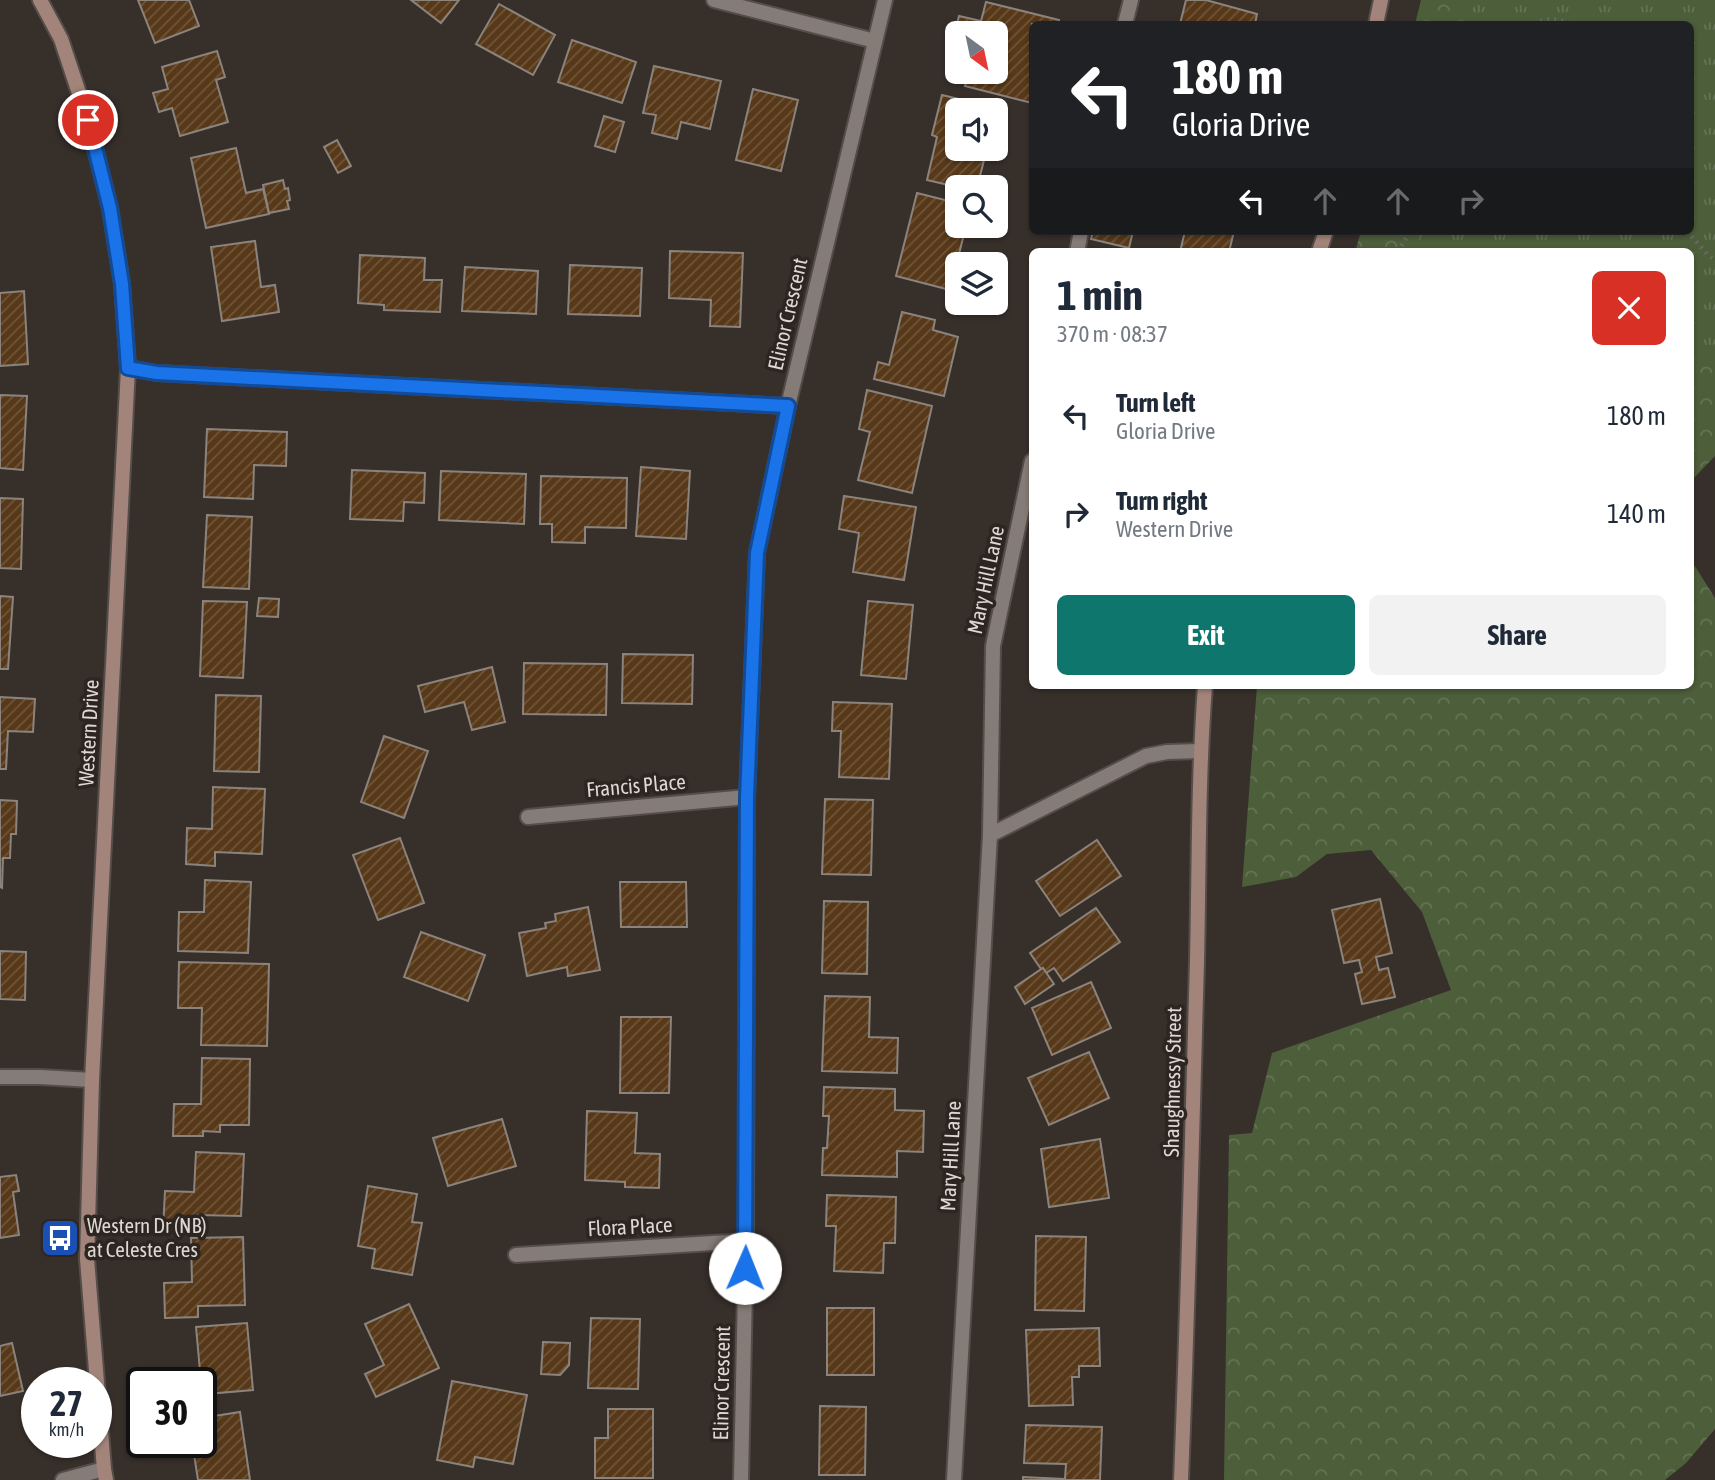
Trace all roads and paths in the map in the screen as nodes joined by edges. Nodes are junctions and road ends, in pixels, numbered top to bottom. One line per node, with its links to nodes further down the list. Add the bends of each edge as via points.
1 (40, 0): 13 (street, Western Drive, via 61,39 110,208)
2 (714, 0): 10 (street)
3 (885, 0): 10 (street, Elinor Crescent)
4 (1131, 0): 6 (street)
5 (1381, 0): 7 (street)
6 (1126, 21)
7 (1377, 21)
8 (1539, 21): 9 (path)
9 (1562, 21)
10 (875, 41): 14 (street, Elinor Crescent)
11 (1690, 235): 12 (path)
12 (1715, 260)
13 (128, 368): 14 (street); 22 (street, Western Drive)
14 (788, 406): 18 (street, Elinor Crescent, via 757,553)
15 (1029, 475): 20 (street, Mary Hill Lane, via 993,646)
16 (1205, 689): 17 (street, Shaughnessy Street)
17 (1200, 751): 20 (street, via 1146,756); 29 (street, Shaughnessy Street)
18 (747, 797): 19 (street, Francis Place); 23 (street, Elinor Crescent)
19 (528, 817)
20 (990, 835): 28 (street, Mary Hill Lane)
21 (0, 1077): 22 (street)
22 (92, 1080): 25 (street, Western Drive, via 87,1259)
23 (746, 1241): 24 (street, Flora Place); 27 (street, Elinor Crescent)
24 (516, 1255)
25 (105, 1475): 26 (street)
26 (63, 1480)
27 (741, 1480)
28 (954, 1480)
29 (1181, 1480)

